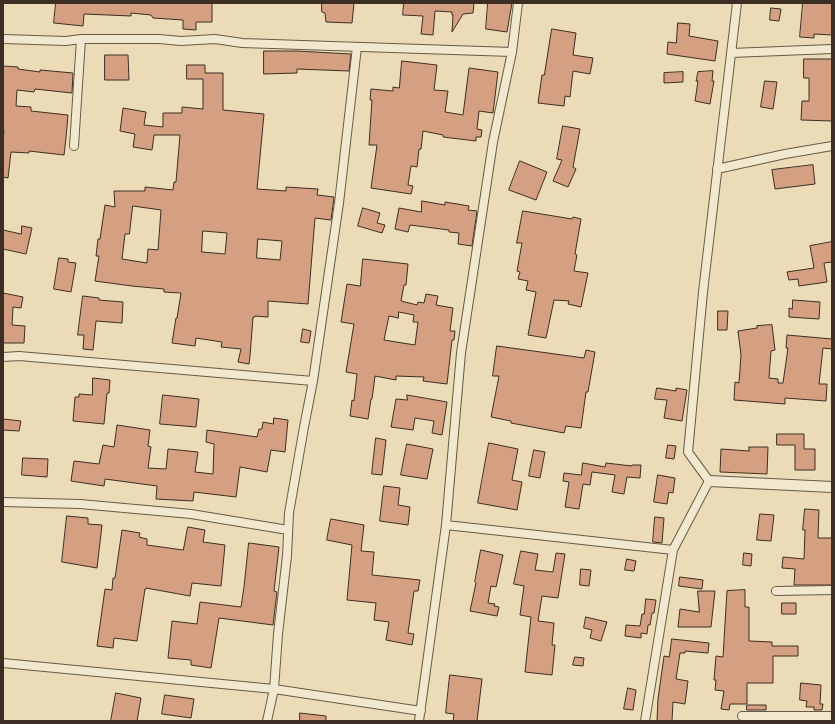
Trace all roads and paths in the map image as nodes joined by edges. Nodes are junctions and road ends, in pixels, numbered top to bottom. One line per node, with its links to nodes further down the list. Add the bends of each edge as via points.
1 (518, 3): 7 (street)
2 (737, 3): 8 (street)
3 (3, 39): 4 (street)
4 (81, 39): 5 (street, via 215,39 242,43); 9 (street)
5 (357, 47): 7 (street); 13 (street, via 339,203)
6 (832, 49): 8 (street)
7 (512, 52): 17 (street, via 493,142 461,353)
8 (731, 53): 11 (street)
9 (74, 146)
10 (832, 146): 11 (street)
11 (717, 169): 14 (street, via 688,452)
12 (3, 357): 13 (street, via 19,356)
13 (313, 381): 18 (street)
14 (709, 481): 15 (street); 19 (street)
15 (832, 488)
16 (3, 502): 18 (street, via 88,504 191,514)
17 (446, 525): 19 (street); 24 (street)
18 (288, 530): 23 (street)
19 (673, 550): 29 (street)
20 (776, 590): 21 (street)
21 (832, 590)
22 (3, 663): 23 (street)
23 (274, 689): 24 (street); 27 (street)
24 (421, 711): 28 (street)
25 (742, 716): 26 (street)
26 (832, 716)
27 (267, 721)
28 (419, 721)
29 (645, 721)

